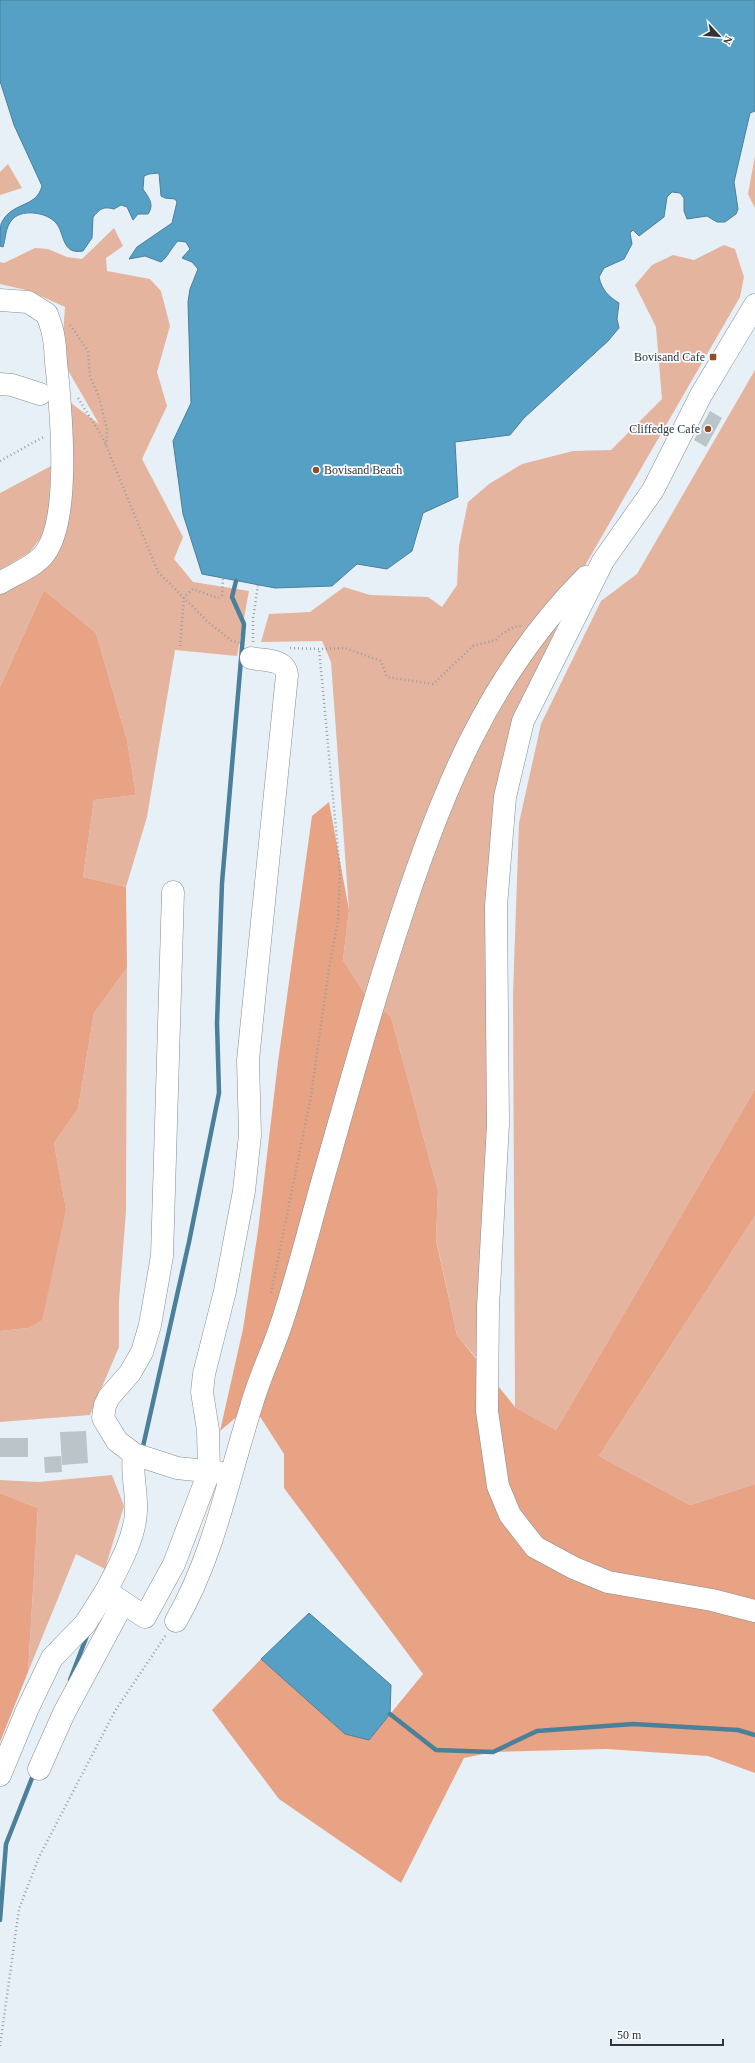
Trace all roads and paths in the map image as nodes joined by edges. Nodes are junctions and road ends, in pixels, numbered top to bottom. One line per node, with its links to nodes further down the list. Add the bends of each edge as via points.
1 (0, 300): 5 (street, via 28,302 47,314 53,335)
2 (755, 306): 9 (street, via 701,395 653,490)
3 (68, 322): 7 (path, via 88,351 90,376 99,397 107,429)
4 (0, 384): 5 (street)
5 (58, 393): 7 (path, via 103,438); 11 (street, via 60,498 55,530 45,553)
6 (49, 434): 8 (path)
7 (106, 448): 13 (path, via 158,572)
8 (0, 460)
9 (602, 561): 23 (street, via 570,593 531,640 492,697 456,769 417,866 376,994 282,1322); 26 (street, via 523,721 505,797 496,906 498,1124 488,1315 487,1411 498,1486 510,1515 535,1547 574,1568 608,1582 712,1600)
10 (223, 578): 13 (path, via 222,595 218,598 193,589)
11 (0, 583)
12 (258, 585): 19 (path)
13 (184, 598): 15 (path, via 212,625); 16 (path)
14 (527, 626): 18 (path, via 514,627 496,640 473,646 433,684 387,677 381,661 345,648)
15 (236, 642)
16 (180, 646)
17 (290, 648): 18 (path)
18 (319, 649): 21 (path, via 340,872 338,921 311,1096)
19 (252, 651): 24 (street, via 283,665 287,675 248,1060 250,1135 244,1192 202,1392 208,1430)
20 (173, 892): 22 (street, via 162,1256 150,1325 142,1352 130,1373 109,1396 102,1413 106,1426 117,1441)
21 (270, 1296)
22 (134, 1454): 24 (street, via 177,1468); 25 (street, via 132,1466 136,1511)
23 (231, 1470): 24 (street, via 221,1474); 27 (street, via 206,1556 192,1593)
24 (209, 1472): 25 (street, via 174,1564 145,1617)
25 (115, 1597): 28 (street); 29 (street, via 52,1658)
26 (755, 1611)
27 (176, 1621): 30 (path, via 115,1711 39,1857 19,1909)
28 (39, 1770)
29 (0, 1775)
30 (0, 2046)

